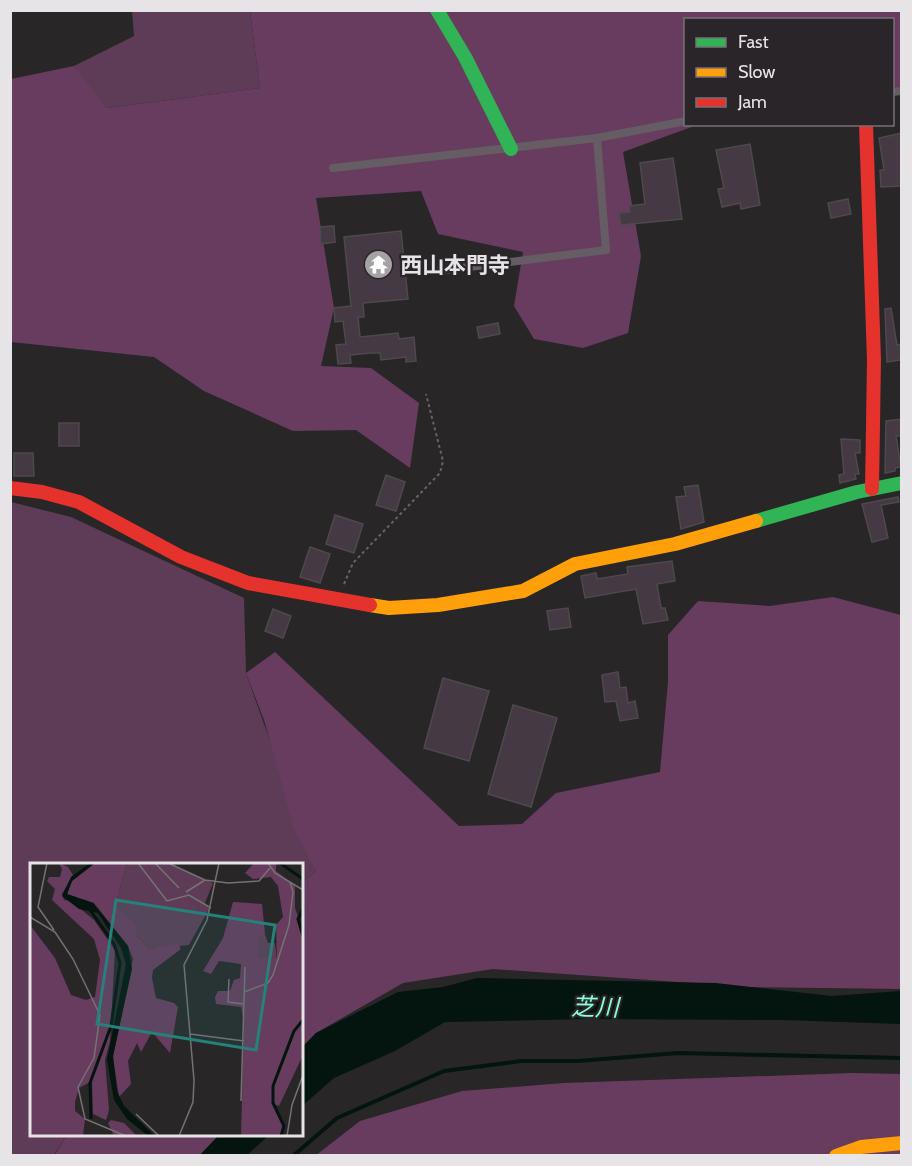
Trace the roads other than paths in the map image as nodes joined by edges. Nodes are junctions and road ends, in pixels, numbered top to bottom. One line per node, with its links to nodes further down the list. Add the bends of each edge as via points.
1 (436, 10): 5 (street, via 465,57)
2 (684, 121): 4 (lane)
3 (866, 126): 10 (street, via 874,360)
4 (597, 138): 5 (lane); 7 (lane, via 606,250)
5 (511, 149): 6 (lane)
6 (333, 168)
7 (437, 271)
8 (902, 483): 10 (street)
9 (10, 488): 10 (street, via 79,502 181,557 248,583 388,608 438,605 523,591 574,564 675,544)
10 (872, 489)
11 (902, 1143): 12 (street, via 861,1147)
12 (836, 1155)

